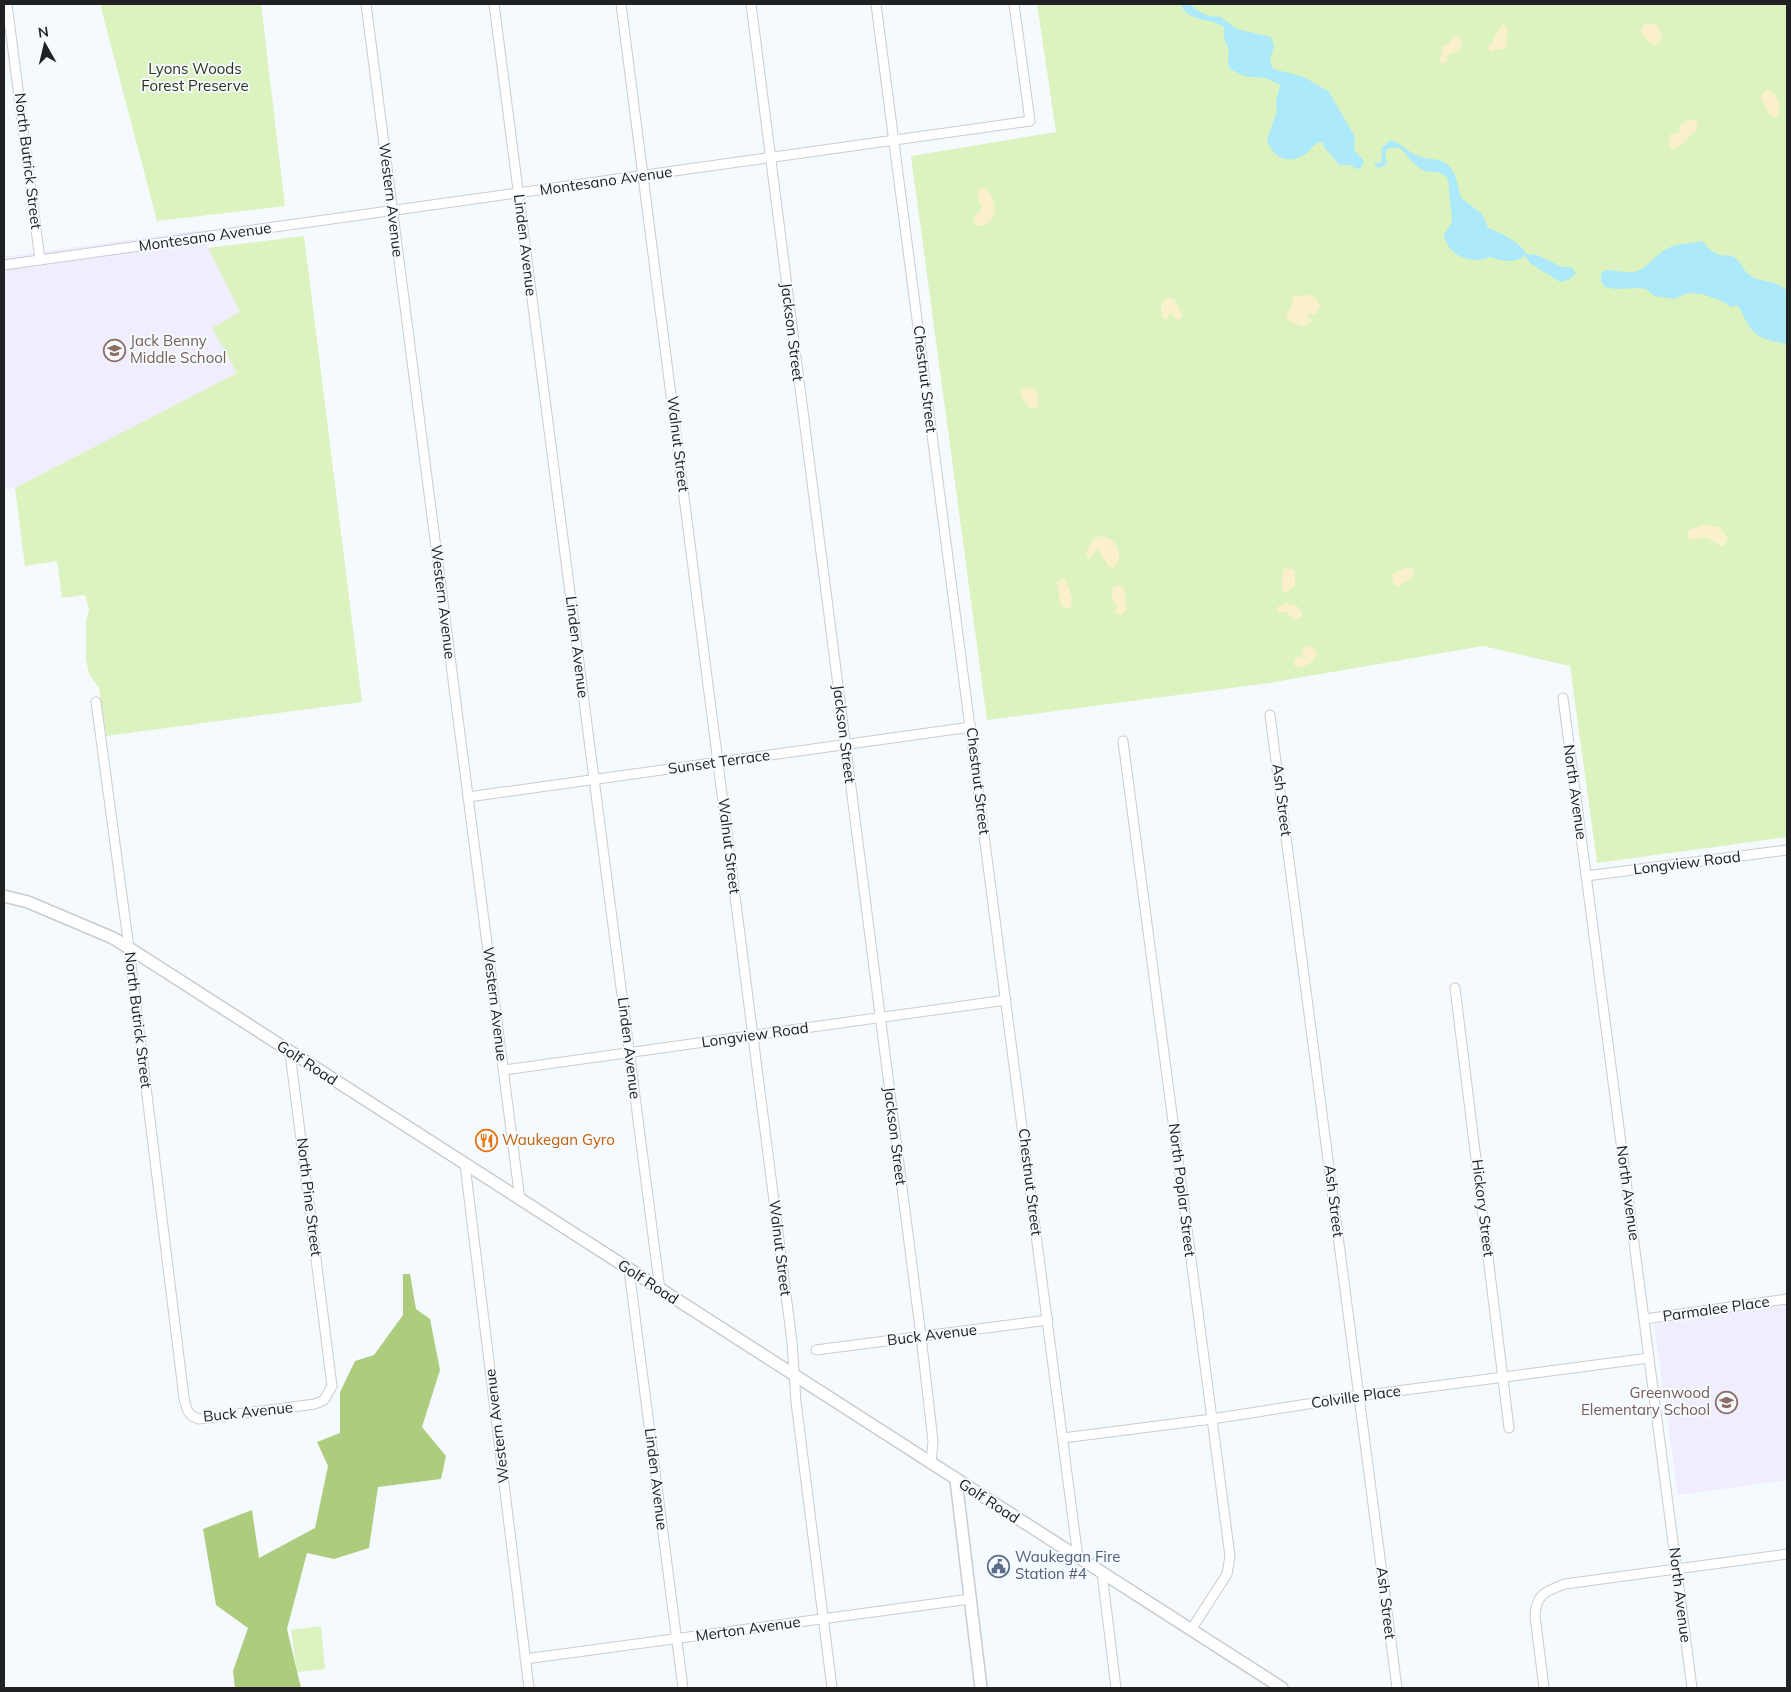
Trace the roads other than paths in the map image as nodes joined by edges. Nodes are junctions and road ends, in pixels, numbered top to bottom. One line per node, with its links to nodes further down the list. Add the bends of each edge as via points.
1 (7, 4): 13 (street, North Butrick Street)
2 (366, 4): 12 (street, Western Avenue)
3 (494, 4): 11 (street, Linden Avenue)
4 (621, 4): 10 (street, Walnut Street)
5 (751, 4): 9 (street, Jackson Street)
6 (876, 4): 8 (street, Chestnut Street)
7 (1014, 4): 8 (street, Montesano Avenue, via 1030,122)
8 (894, 141): 9 (street, Montesano Avenue); 18 (street, Chestnut Street)
9 (770, 158): 10 (street, Montesano Avenue); 20 (street, Jackson Street)
10 (644, 176): 11 (street, Montesano Avenue); 21 (street, Walnut Street)
11 (518, 193): 12 (street, Montesano Avenue); 22 (street, Linden Avenue)
12 (393, 211): 13 (street, Montesano Avenue); 23 (street, Western Avenue)
13 (40, 260): 14 (street, Montesano Avenue)
14 (4, 265)
15 (1563, 698): 25 (street, North Avenue)
16 (96, 702): 27 (street, North Butrick Street)
17 (1270, 715): 49 (street, Ash Street)
18 (970, 727): 20 (street, Sunset Terrace); 29 (street, Chestnut Street)
19 (1124, 740): 50 (street, North Poplar Street)
20 (845, 745): 21 (street, Sunset Terrace); 30 (street, Jackson Street)
21 (718, 762): 22 (street, Sunset Terrace); 31 (street, Walnut Street)
22 (594, 779): 23 (street, Sunset Terrace); 33 (street, Linden Avenue)
23 (468, 797): 34 (street, Western Avenue)
24 (1787, 850): 25 (street, Longview Road)
25 (1586, 876): 40 (street, North Avenue)
26 (4, 896): 27 (street, Golf Road, via 28,902)
27 (129, 948): 32 (street, Golf Road); 43 (street, North Butrick Street)
28 (1455, 988): 48 (street, Hickory Street)
29 (1006, 1000): 30 (street, Longview Road); 41 (street, Chestnut Street)
30 (880, 1017): 31 (street, Longview Road); 42 (street, Jackson Street)
31 (753, 1035): 33 (street, Longview Road); 47 (street, Walnut Street)
32 (290, 1052): 35 (street, Golf Road); 44 (street, North Pine Street)
33 (629, 1053): 34 (street, Longview Road); 38 (street, Linden Avenue)
34 (504, 1070): 36 (street, Western Avenue)
35 (465, 1164): 36 (street, Golf Road); 63 (street, Western Avenue)
36 (520, 1200): 37 (street, Golf Road)
37 (629, 1270): 38 (street, Golf Road); 62 (street, Linden Avenue)
38 (660, 1290): 47 (street, Golf Road)
39 (1787, 1299): 40 (street, Parmalee Place)
40 (1645, 1318): 46 (street, North Avenue)
41 (1048, 1320): 42 (street, Buck Avenue); 52 (street, Chestnut Street)
42 (920, 1336): 45 (street, Buck Avenue); 53 (street, Jackson Street, via 933,1441)
43 (177, 1337): 44 (street, Buck Avenue, via 188,1411 200,1419 315,1404 324,1400 332,1386)
44 (327, 1342)
45 (816, 1350)
46 (1649, 1358): 48 (street, Colville Place); 57 (street, North Avenue)
47 (794, 1376): 53 (street, Golf Road); 60 (street, Walnut Street)
48 (1504, 1377): 49 (street, Colville Place); 51 (street, Hickory Street)
49 (1359, 1396): 50 (street, Colville Place); 70 (street, Ash Street)
50 (1212, 1419): 52 (street, Colville Place); 61 (street, North Poplar Street, via 1230,1556 1227,1574)
51 (1510, 1428)
52 (1063, 1438): 56 (street, Chestnut Street)
53 (931, 1464): 54 (street, Golf Road)
54 (956, 1480): 56 (street, Golf Road); 59 (street)
55 (1787, 1554): 57 (street)
56 (1078, 1558): 58 (street, Golf Road)
57 (1676, 1569): 71 (street, via 1565,1584 1542,1595 1534,1616); 72 (street, North Avenue)
58 (1102, 1573): 61 (street, Golf Road); 68 (street)
59 (970, 1599): 60 (street, Merton Avenue); 67 (street)
60 (824, 1619): 62 (street, Merton Avenue); 66 (street, Walnut Street)
61 (1191, 1630): 69 (street, Golf Road)
62 (676, 1639): 63 (street, Merton Avenue); 65 (street, Linden Avenue)
63 (526, 1660): 64 (street, Western Avenue)
64 (529, 1688)
65 (683, 1688)
66 (832, 1688)
67 (981, 1688)
68 (1116, 1688)
69 (1282, 1688)
70 (1397, 1688)
71 (1544, 1688)
72 (1692, 1688)

